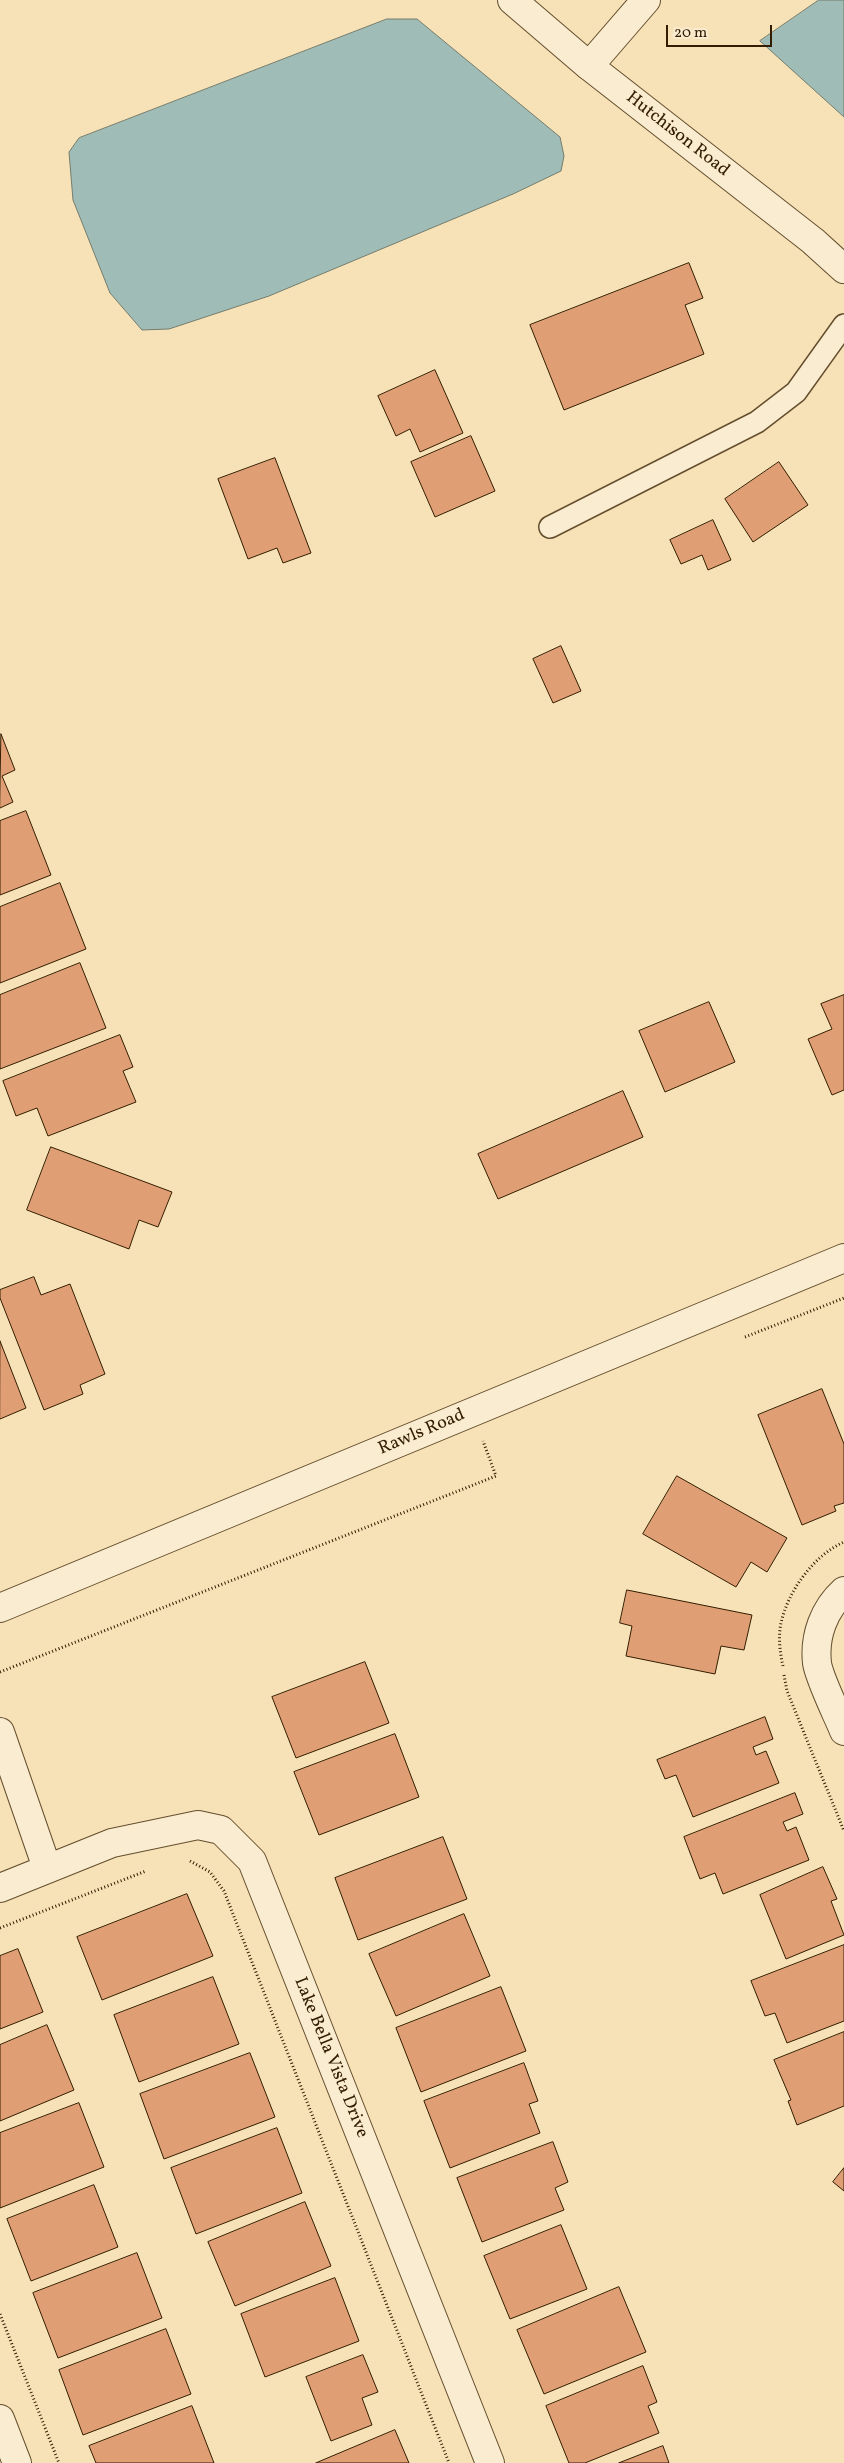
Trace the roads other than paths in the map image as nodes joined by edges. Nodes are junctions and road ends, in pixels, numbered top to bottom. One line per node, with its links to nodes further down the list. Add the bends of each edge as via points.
1 (512, 0): 3 (street, Hutchison Road)
2 (646, 0): 3 (street)
3 (589, 66): 4 (street, Hutchison Road, via 813,241)
4 (844, 269)
5 (844, 325): 6 (lane, via 796,392 757,422)
6 (550, 527)
7 (844, 1258): 9 (street, Rawls Road)
8 (844, 1591): 11 (street, via 832,1601 819,1631 817,1664)
9 (0, 1608)
10 (0, 1732): 12 (street)
11 (844, 1732)
12 (47, 1868): 13 (street, Lake Bella Vista Drive); 16 (street, Lake Bella Vista Drive, via 112,1843 198,1825 221,1830 252,1861)
13 (0, 1888)
14 (0, 2419): 15 (street)
15 (17, 2463)
16 (490, 2463)

